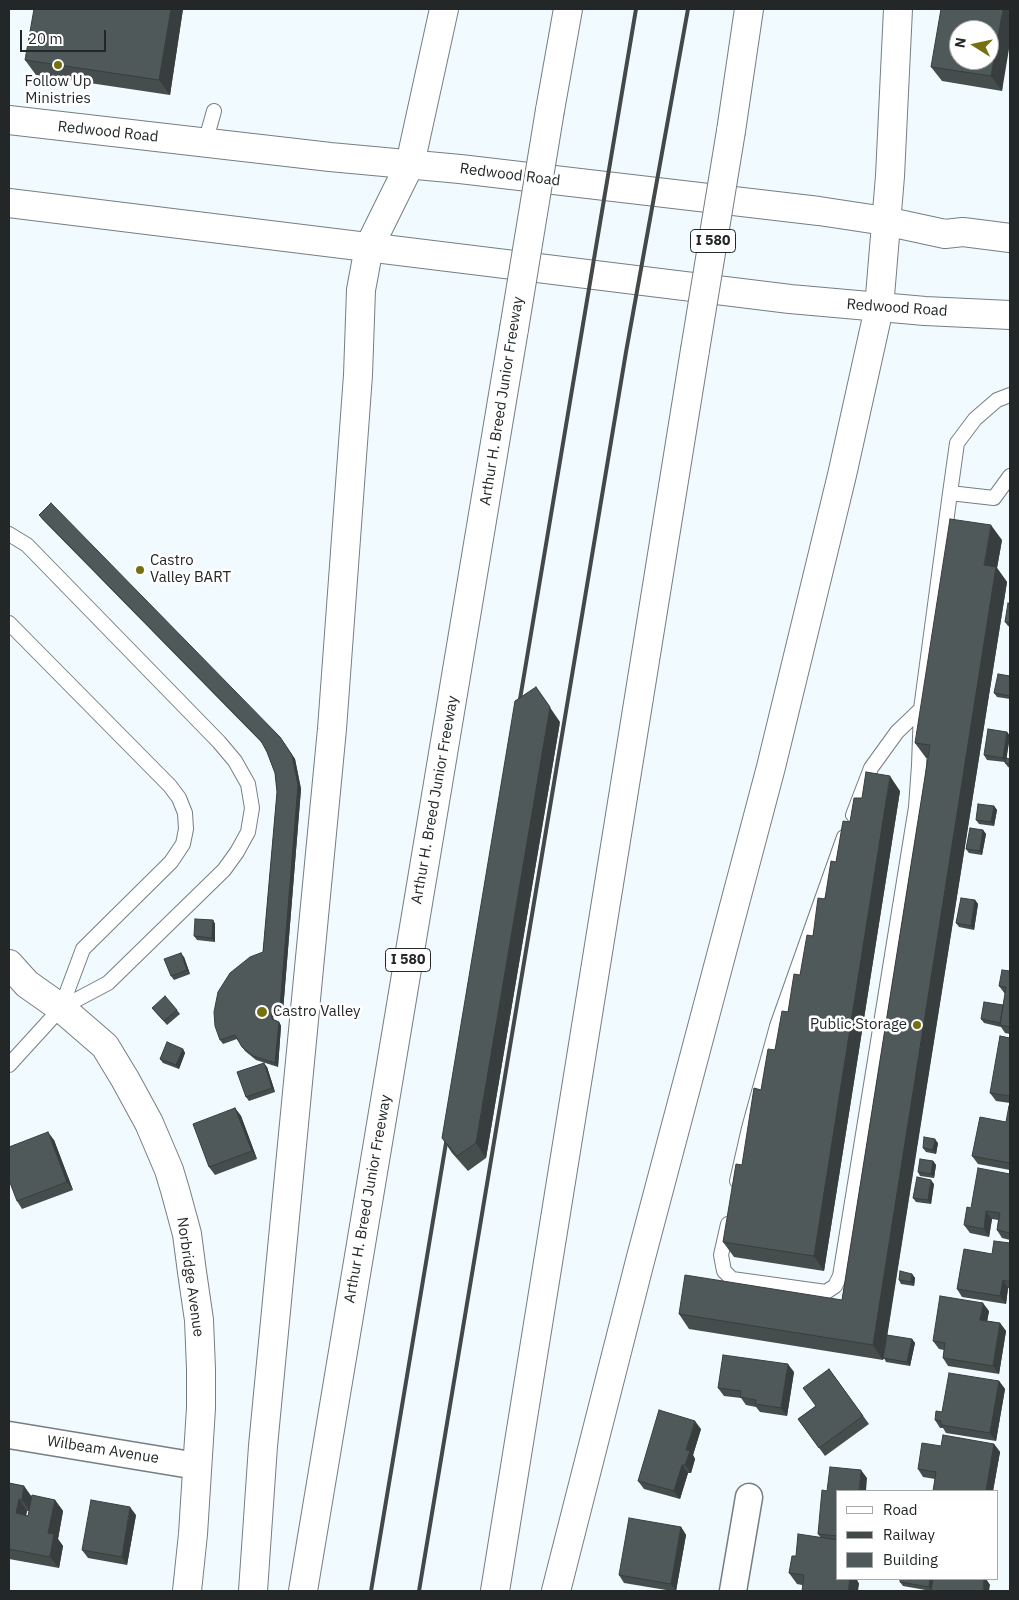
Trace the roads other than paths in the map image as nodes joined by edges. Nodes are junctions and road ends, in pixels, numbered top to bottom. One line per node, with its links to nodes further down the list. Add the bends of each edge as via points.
1 (444, 9): 8 (main road)
2 (568, 9): 31 (main road, Arthur H. Breed Junior Freeway / I 580, bridge)
3 (750, 9): 32 (main road, I 580, bridge)
4 (898, 9): 10 (main road)
5 (214, 111): 7 (lane)
6 (9, 120): 7 (main road, Redwood Road)
7 (205, 143): 8 (main road, Redwood Road)
8 (410, 164): 10 (main road, Redwood Road); 12 (main road)
9 (9, 203): 12 (main road, Redwood Road)
10 (885, 221): 11 (main road, Redwood Road, via 945,234 963,232); 13 (main road)
11 (1010, 238)
12 (369, 247): 13 (main road, Redwood Road); 30 (main road, via 361,290 358,375 332,729 263,1446)
13 (879, 308): 14 (main road, Redwood Road); 33 (main road, via 774,757)
14 (1010, 315)
15 (1010, 395): 17 (lane, via 997,400 975,419 958,443)
16 (1010, 476): 17 (lane, via 994,498)
17 (950, 493): 20 (lane)
18 (9, 534): 22 (lane, via 27,545 220,742 236,761 248,784 252,808 248,832 224,870 108,983)
19 (9, 624): 22 (lane, via 170,786 185,813 183,844 171,862 83,949)
20 (921, 709): 24 (lane, via 897,732 871,768 777,1026); 25 (lane, via 916,807 840,1276 835,1286 826,1292 732,1278 724,1271 721,1255)
21 (9, 964): 22 (main road, Norbridge Avenue, via 27,984)
22 (61, 1008): 23 (lane); 27 (main road, Norbridge Avenue, via 104,1046 120,1071 149,1123 175,1190 186,1234 199,1320 201,1369)
23 (9, 1065)
24 (735, 1191)
25 (731, 1210)
26 (9, 1435): 27 (street, Wilbeam Avenue)
27 (197, 1466): 29 (main road, Norbridge Avenue)
28 (749, 1497): 34 (street)
29 (187, 1591)
30 (253, 1591)
31 (303, 1591)
32 (495, 1591)
33 (556, 1591)
34 (733, 1591)

